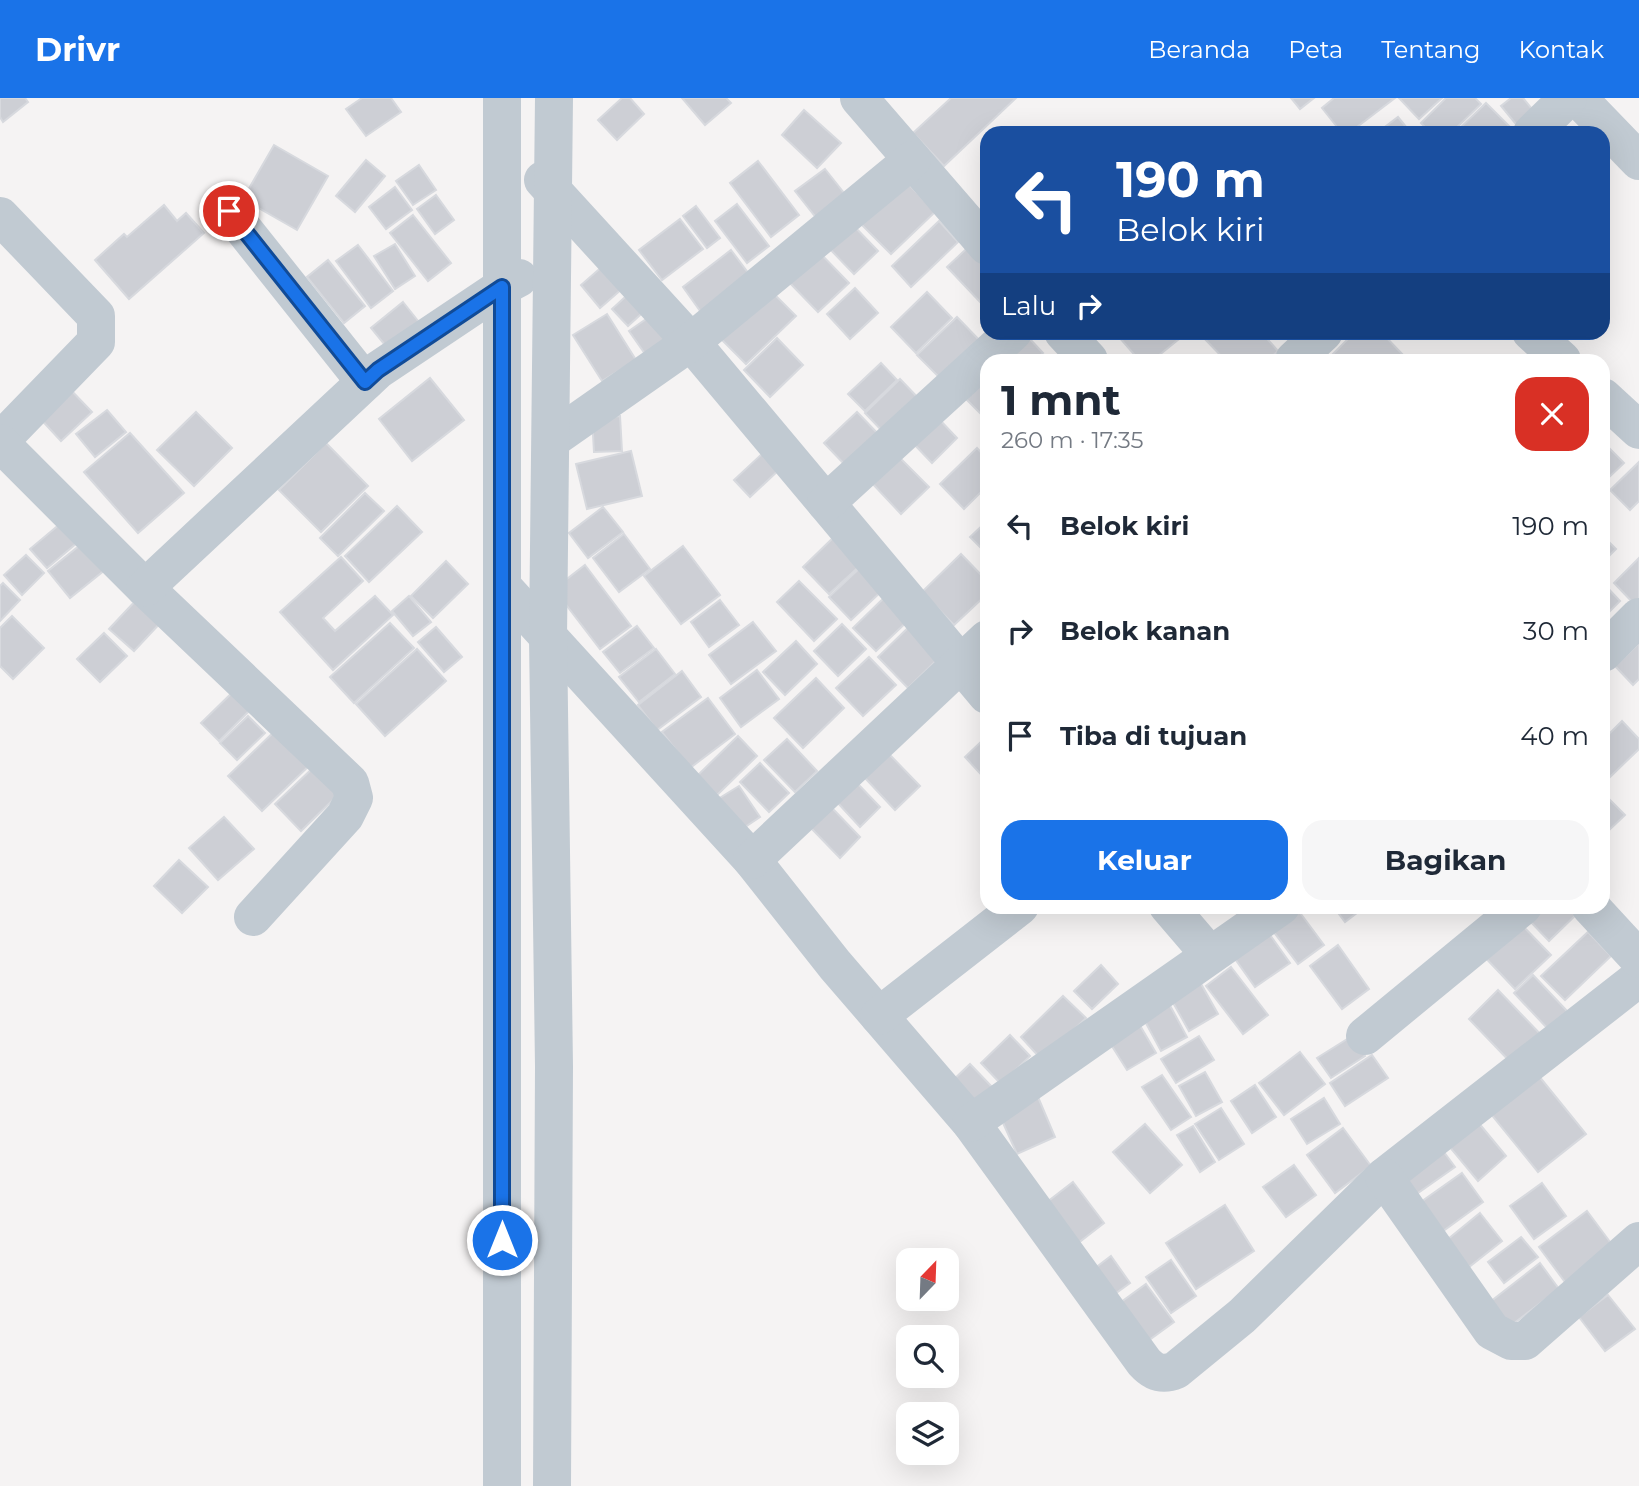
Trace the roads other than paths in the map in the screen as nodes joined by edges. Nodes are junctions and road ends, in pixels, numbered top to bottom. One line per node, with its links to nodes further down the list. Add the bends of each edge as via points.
1 (502, 98): 9 (street)
2 (554, 98): 12 (street)
3 (859, 98): 10 (street)
4 (1568, 98): 6 (street)
5 (1578, 98): 7 (street)
6 (1539, 126)
7 (1605, 126)
8 (1610, 131): 11 (street)
9 (502, 137): 12 (street); 17 (street)
10 (912, 160): 15 (street); 22 (street)
11 (1639, 161)
12 (553, 190): 16 (street); 22 (street)
13 (229, 211): 28 (street)
14 (0, 216): 32 (street, via 96,316 96,342)
15 (980, 238)
16 (552, 261): 17 (street); 31 (street)
17 (502, 287): 28 (street); 34 (street)
18 (1004, 340): 23 (street)
19 (1070, 340): 24 (street)
20 (1315, 340): 25 (street)
21 (1540, 340): 26 (street)
22 (691, 342): 31 (street); 33 (street)
23 (989, 354)
24 (1083, 354)
25 (1300, 354)
26 (1555, 354)
27 (980, 362): 33 (street)
28 (365, 382): 35 (street)
29 (1610, 403): 30 (street)
30 (1639, 430)
31 (551, 440): 37 (street)
32 (0, 442): 35 (street)
33 (826, 503): 39 (street)
34 (502, 586): 37 (street); 56 (street)
35 (145, 588): 47 (street, via 350,783 354,798 345,816)
36 (1639, 617): 38 (street)
37 (548, 637): 41 (street); 57 (street, via 554,1066)
38 (1610, 646)
39 (974, 652): 40 (street); 41 (street)
40 (980, 672)
41 (752, 860): 51 (street)
42 (1010, 914): 51 (street)
43 (1175, 914): 48 (street)
44 (1269, 914): 48 (street)
45 (1512, 914): 52 (street)
46 (1597, 914): 49 (street)
47 (253, 917)
48 (1210, 955): 53 (street)
49 (1639, 960)
50 (1639, 978): 54 (street)
51 (879, 1016): 53 (street)
52 (1365, 1036)
53 (971, 1123): 54 (street, via 1144,1362 1158,1373 1176,1370 1242,1316)
54 (1384, 1177): 55 (street, via 1492,1331 1511,1341 1524,1341)
55 (1639, 1241)
56 (502, 1486)
57 (552, 1486)

